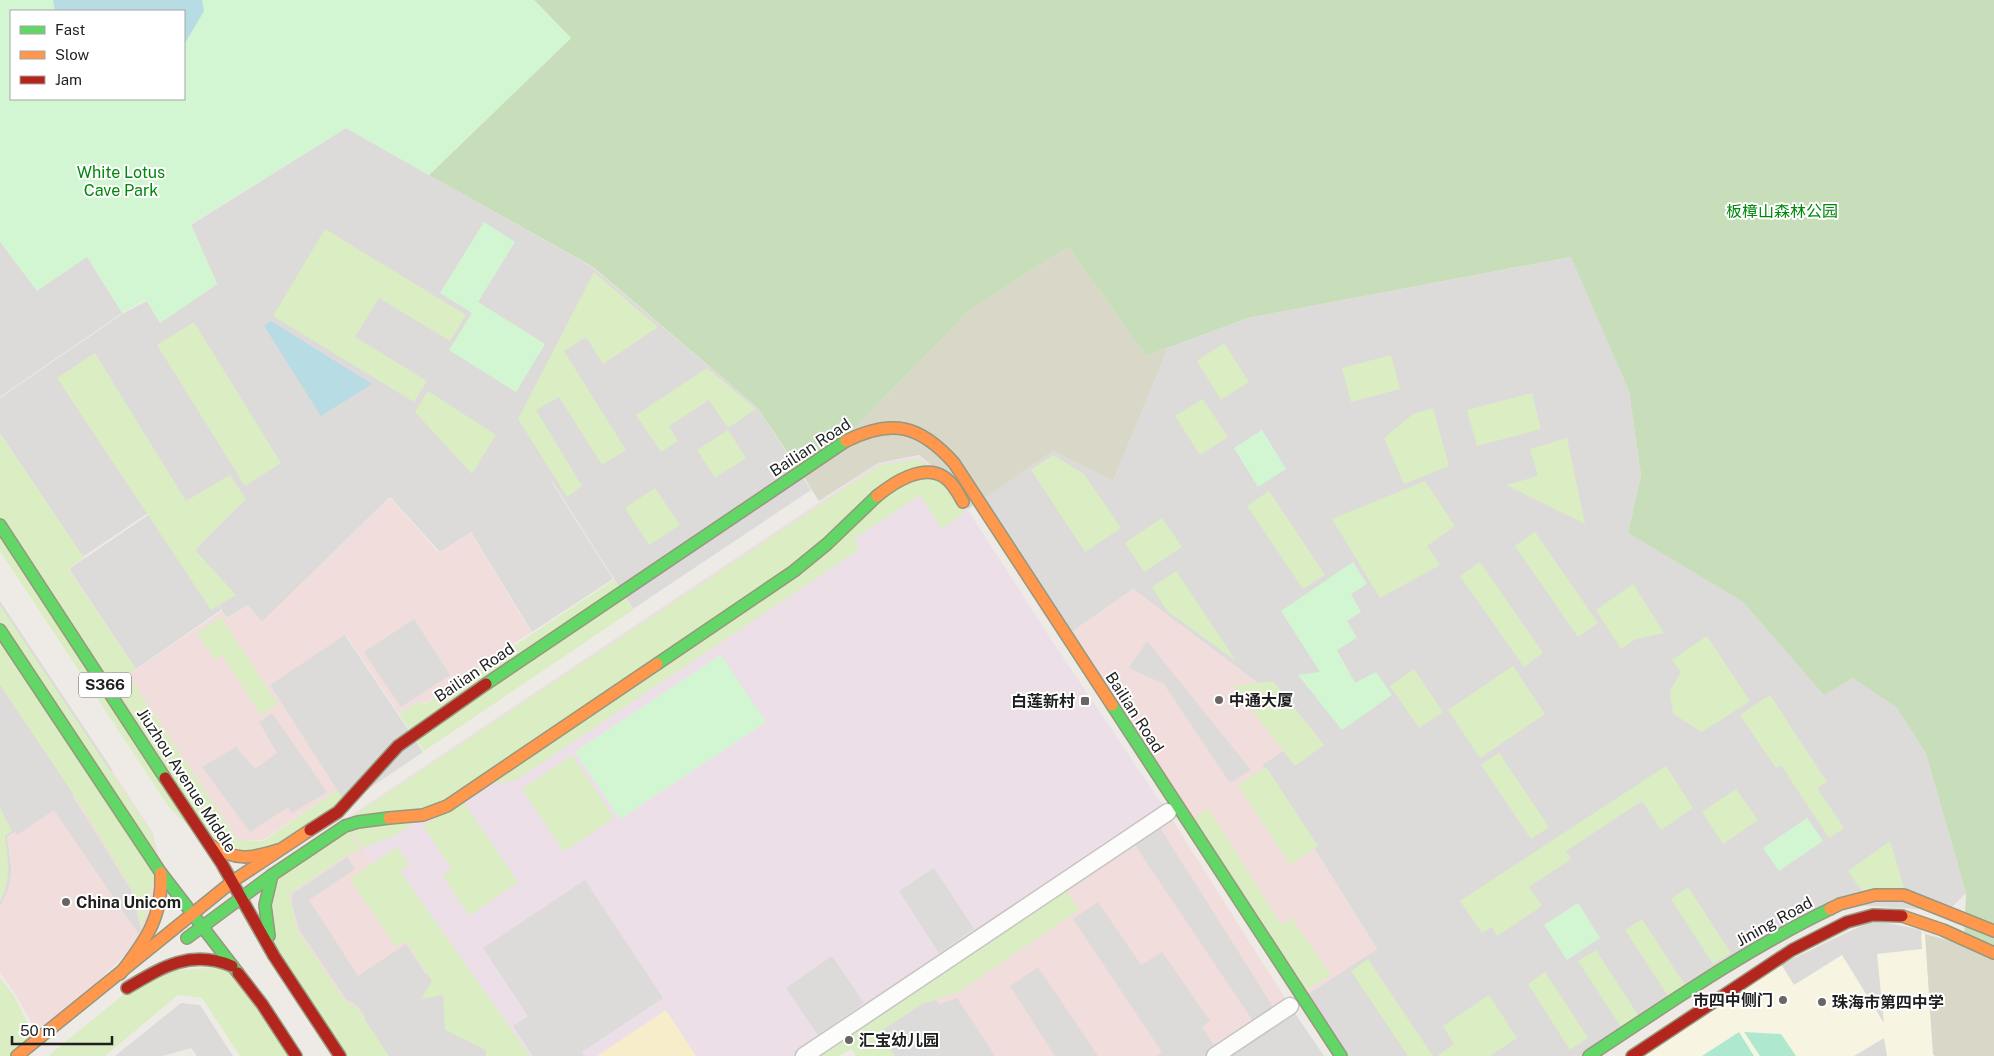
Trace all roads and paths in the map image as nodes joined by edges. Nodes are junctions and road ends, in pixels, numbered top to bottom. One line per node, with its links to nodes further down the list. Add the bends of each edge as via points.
1 (968, 509): 10 (main road, via 948,479 937,473 927,472 900,481 865,507 820,551 794,571 447,806 428,814 351,823)
2 (0, 525): 7 (main road, Jiuzhou Avenue Middle / S366)
3 (0, 630): 9 (main road)
4 (1157, 796): 5 (main road)
5 (1168, 812): 6 (main road); 26 (street)
6 (1179, 829)
7 (210, 845): 8 (main road, via 222,854 246,859); 11 (main road, Jiuzhou Avenue Middle / S366)
8 (278, 850): 11 (main road, Bailian Road); 28 (main road, Bailian Road, via 343,808 393,751 420,729 837,447 861,433 886,426 911,428 930,438 954,463)
9 (161, 873): 13 (main road); 21 (main road, via 160,909 154,928)
10 (272, 875): 12 (main road); 19 (main road, via 264,906)
11 (233, 881): 12 (main road, Jiuzhou Avenue Middle); 13 (main road, Bailian Road)
12 (242, 897): 14 (main road); 19 (main road, Jiuzhou Avenue Middle)
13 (193, 914): 14 (main road); 21 (main road, Bailian Road)
14 (202, 927): 16 (main road); 20 (main road)
15 (1994, 931): 29 (main road, Jining Road, via 1904,895 1875,896 1840,904 1737,959)
16 (181, 943)
17 (1994, 953): 30 (main road, Jining Road, via 1943,930 1898,915 1873,915 1847,922 1792,950)
18 (166, 954): 20 (main road, via 123,990 186,958 206,958)
19 (274, 956): 25 (main road, Jiuzhou Avenue Middle)
20 (232, 966): 24 (main road)
21 (120, 974): 23 (main road)
22 (1290, 1005): 27 (street)
23 (17, 1056)
24 (296, 1056)
25 (340, 1056)
26 (804, 1056)
27 (1215, 1056)
28 (1342, 1056)
29 (1589, 1056)
30 (1632, 1056)

